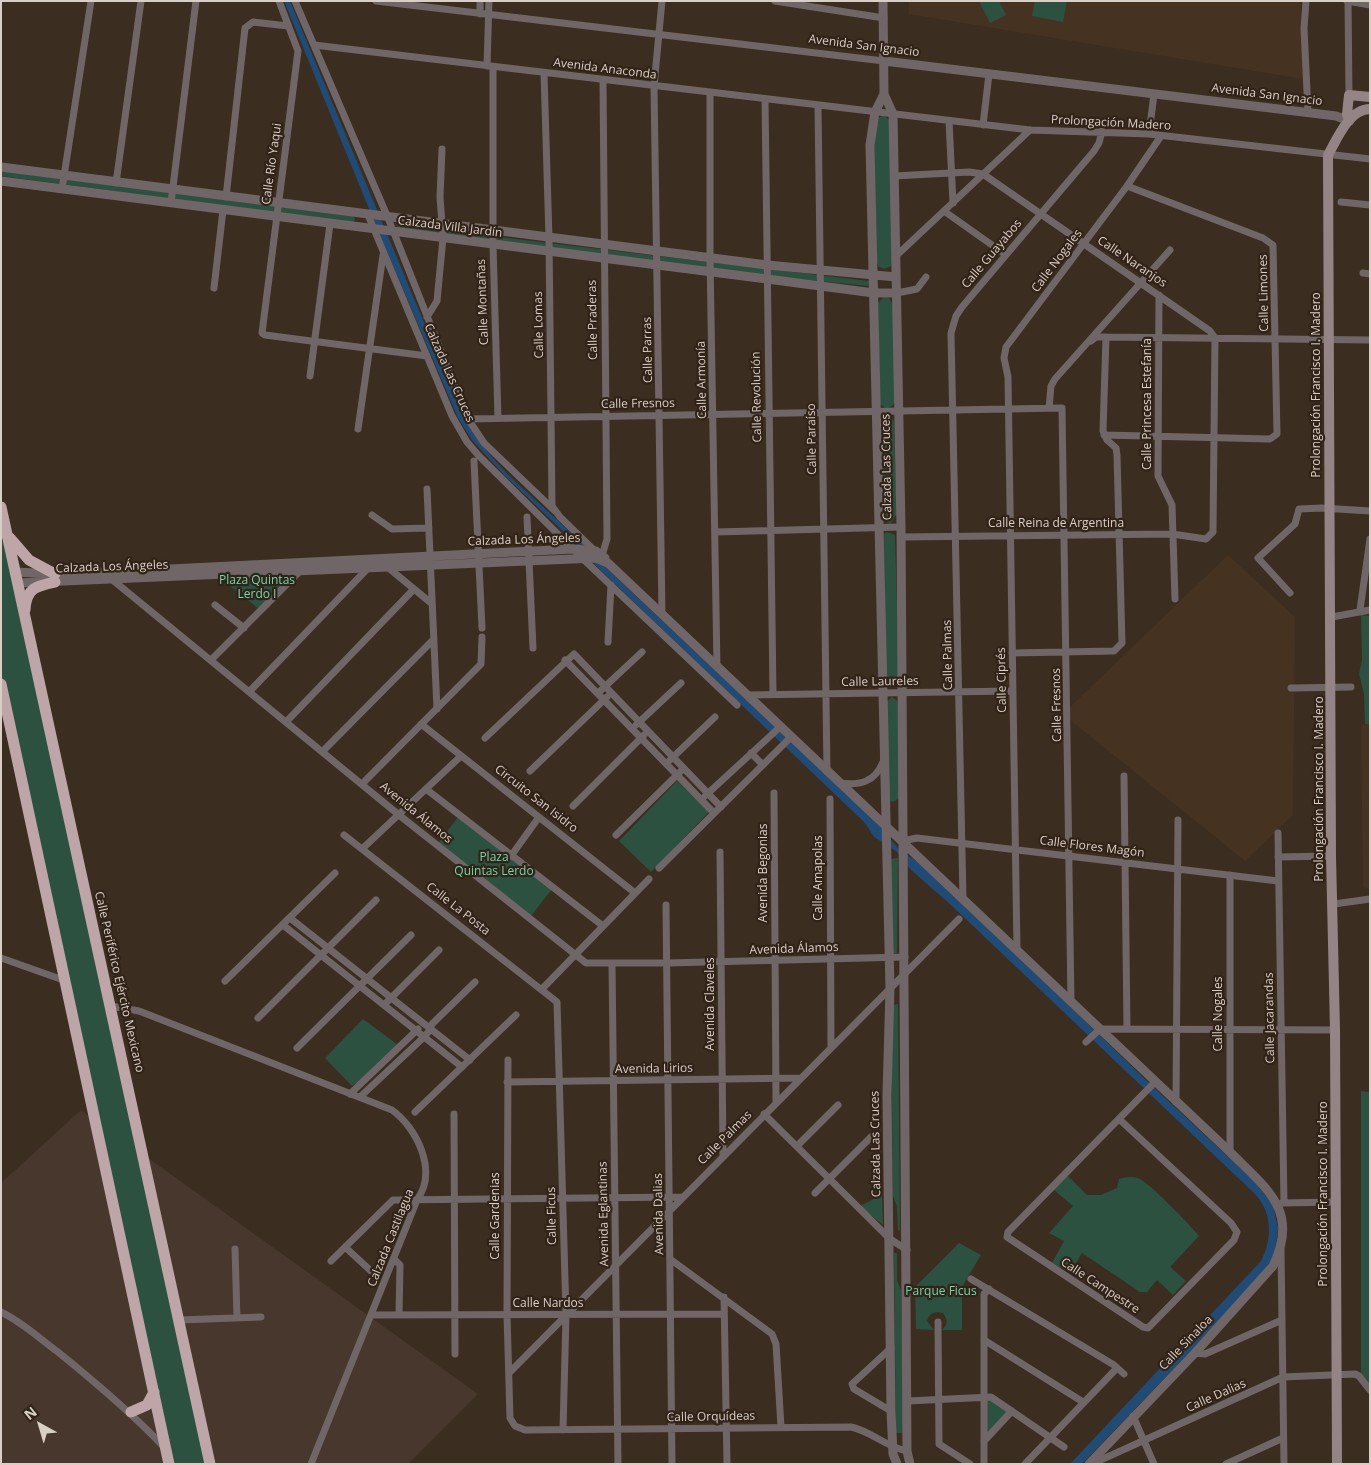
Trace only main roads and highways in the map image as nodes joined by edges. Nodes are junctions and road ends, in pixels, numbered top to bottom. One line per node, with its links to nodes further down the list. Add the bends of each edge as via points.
1 (1370, 97): 3 (main road, via 1349,96)
2 (1370, 109): 3 (main road, via 1361,110)
3 (1349, 121): 12 (main road, Prolongación Francisco I. Madero, via 1328,155)
4 (1, 507): 5 (highway, Calle Periférico Ejército Mexicano)
5 (4, 532): 6 (highway, Calle Periférico Ejército Mexicano); 6 (highway, via 23,554 55,578 31,591 25,601)
6 (24, 614): 11 (highway, Calle Periférico Ejército Mexicano)
7 (1, 684): 8 (highway)
8 (154, 1392): 9 (highway, via 148,1405); 10 (highway)
9 (131, 1412)
10 (169, 1464)
11 (210, 1464)
12 (1337, 1464)

